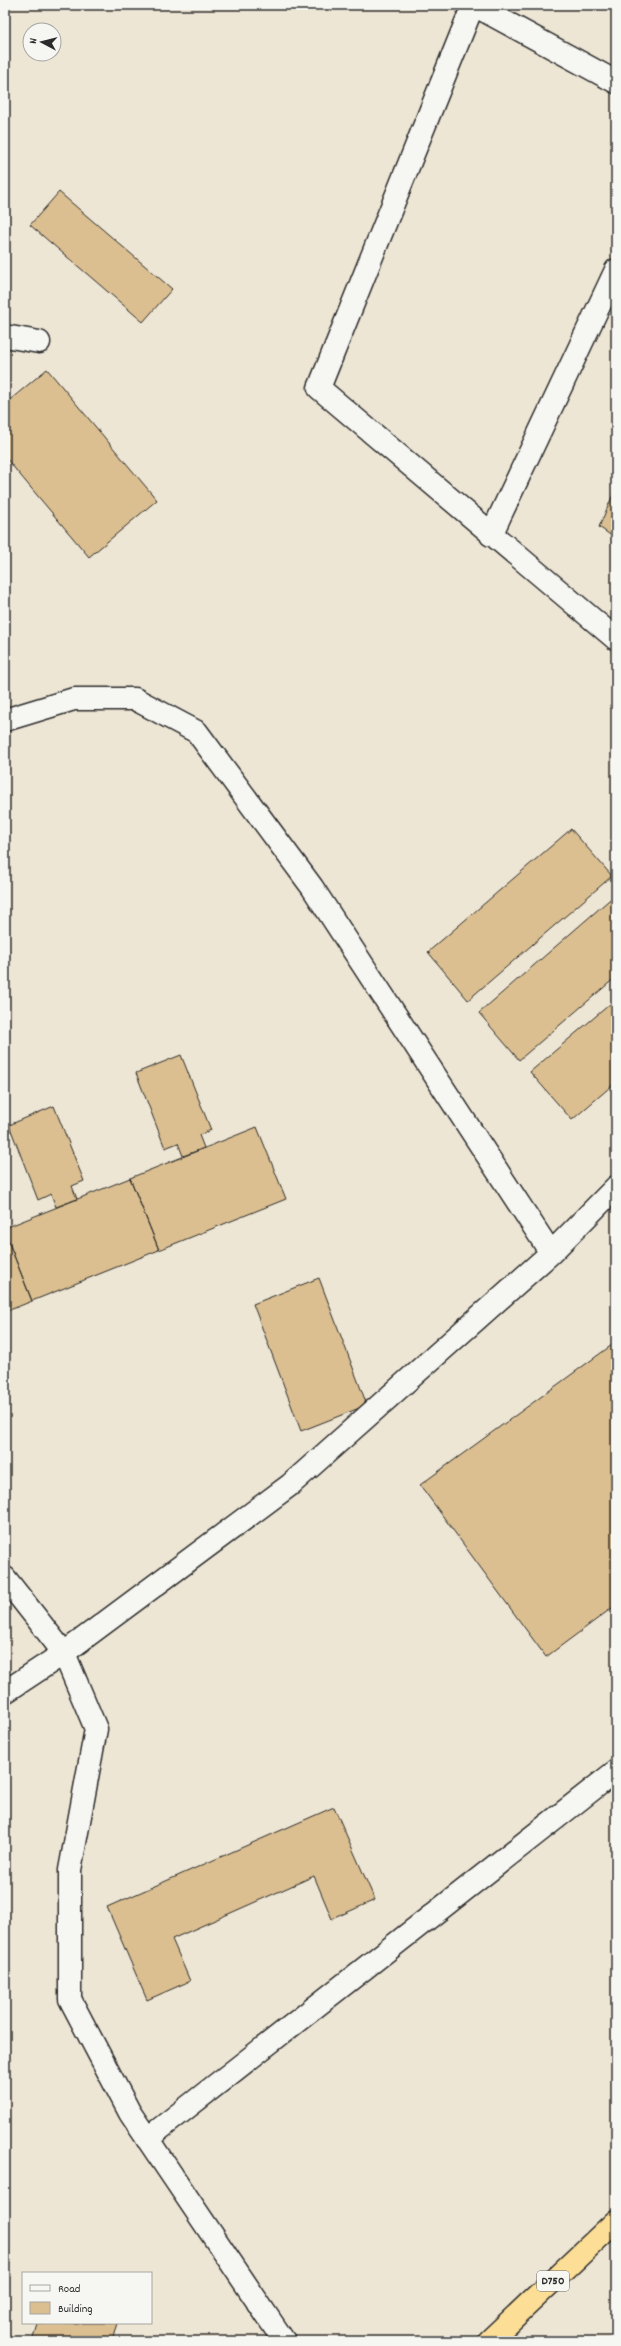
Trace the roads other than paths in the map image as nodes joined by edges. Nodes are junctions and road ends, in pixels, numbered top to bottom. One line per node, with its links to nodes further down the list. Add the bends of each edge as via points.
1 (474, 5): 2 (street); 6 (street, via 319,388)
2 (616, 82)
3 (616, 270): 6 (street)
4 (5, 336): 5 (street)
5 (39, 342)
6 (491, 535): 7 (street)
7 (616, 639)
8 (5, 720): 10 (street, via 74,699 135,699 197,732 312,886)
9 (616, 1187): 10 (street)
10 (551, 1253): 12 (street, via 290,1485)
11 (5, 1578): 12 (street)
12 (64, 1653): 13 (street); 15 (street, via 96,1729 70,1870 70,1999 130,2113)
13 (5, 1692)
14 (616, 1771): 15 (street)
15 (147, 2139): 17 (street)
16 (616, 2221): 18 (highway, D750)
17 (284, 2341)
18 (489, 2341)

